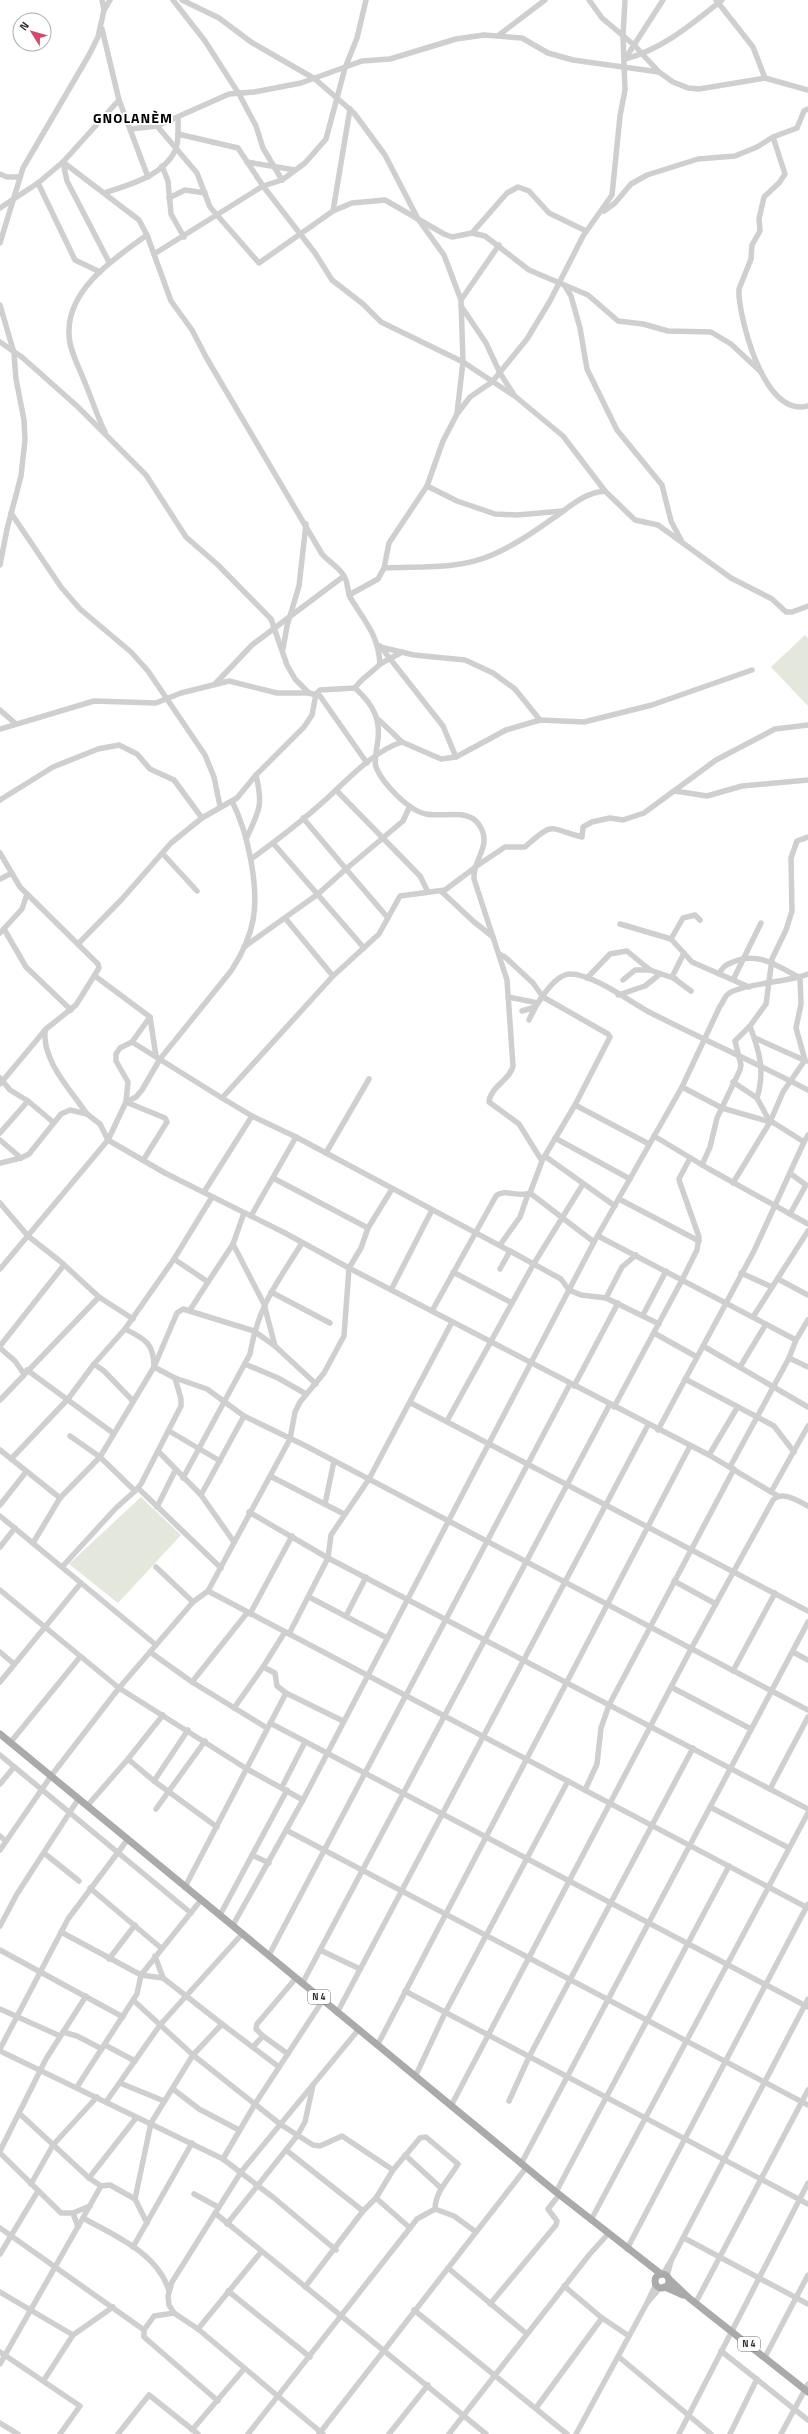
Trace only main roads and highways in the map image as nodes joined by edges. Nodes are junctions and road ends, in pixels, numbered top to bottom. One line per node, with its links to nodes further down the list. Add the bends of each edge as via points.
1 (0, 1734): 2 (main road, N 4, via 662,2280 696,2302)
2 (807, 2389)

